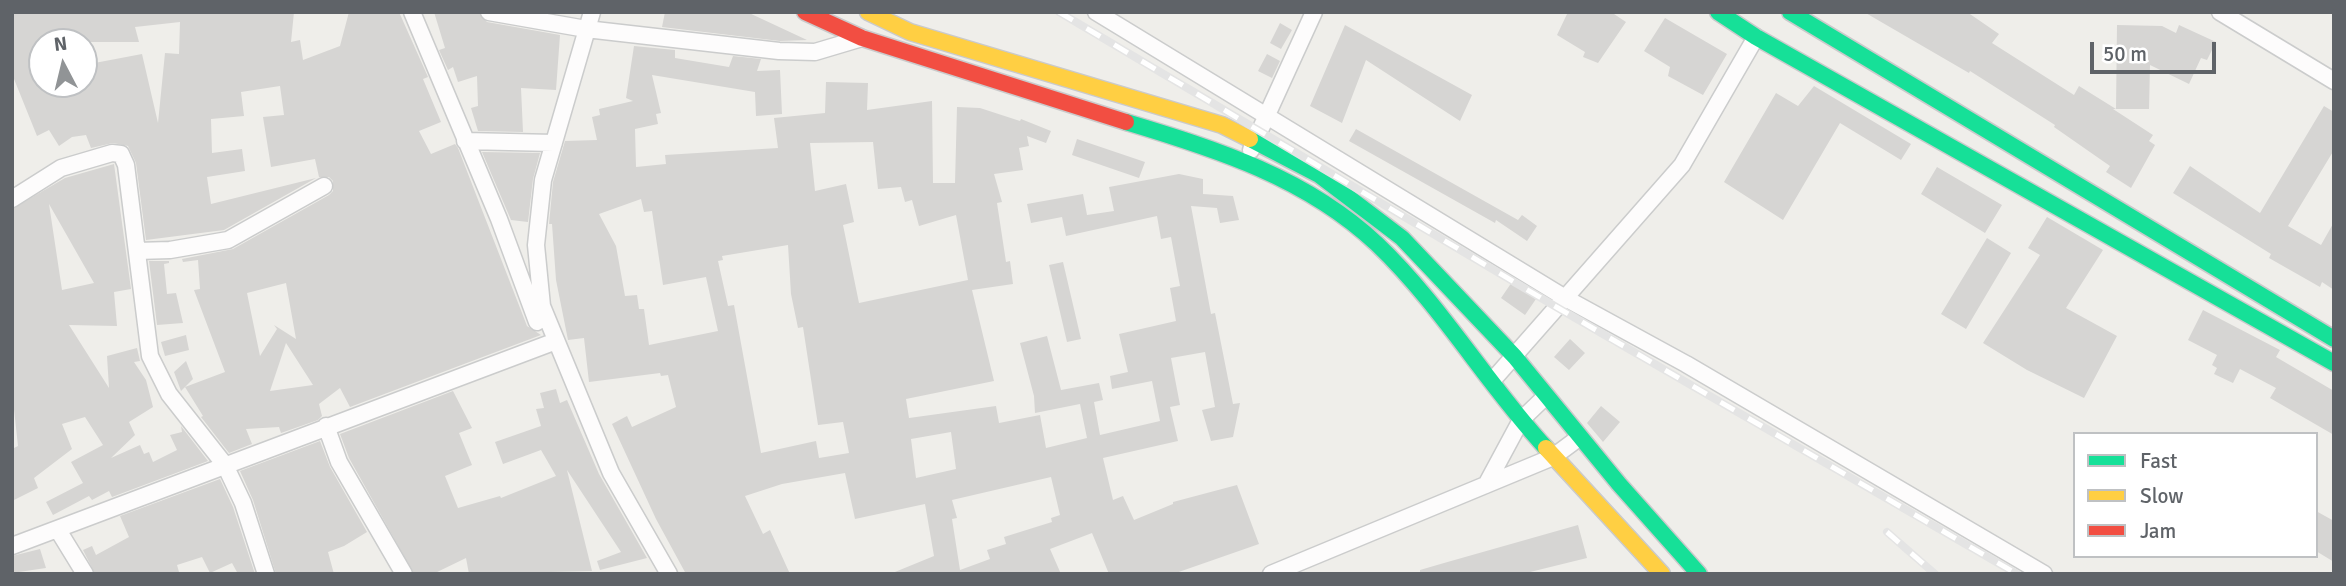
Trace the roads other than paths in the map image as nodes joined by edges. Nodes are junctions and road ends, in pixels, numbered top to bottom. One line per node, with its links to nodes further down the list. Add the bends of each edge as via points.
1 (412, 12): 17 (street)
2 (489, 12): 12 (street)
3 (592, 12): 12 (street)
4 (805, 12): 14 (street)
5 (868, 12): 18 (street, via 910,32 1201,118)
6 (1097, 12): 16 (street)
7 (1314, 12): 16 (street)
8 (1718, 12): 13 (street)
9 (1790, 12): 25 (street)
10 (2220, 12): 11 (street)
11 (2243, 18): 15 (street)
12 (586, 29): 14 (street, via 779,51 815,51); 19 (street)
13 (1756, 37): 24 (street, via 1682,164); 28 (street)
14 (862, 38): 20 (street)
15 (2334, 81)
16 (1267, 116): 18 (street); 24 (street)
17 (465, 141): 19 (street); 26 (street)
18 (1255, 141): 20 (street); 27 (street, via 1319,175 1402,238)
19 (554, 143): 26 (street, via 543,180 536,245)
20 (1246, 161): 29 (street, via 1316,197 1364,231)
21 (324, 186): 23 (street, via 228,240)
22 (12, 199): 23 (street, via 61,168 121,154)
23 (137, 251): 35 (street, via 150,356 169,394)
24 (1567, 299): 27 (street); 46 (street)
25 (2334, 339)
26 (551, 343): 32 (street); 42 (street, via 611,472)
27 (1516, 357): 29 (street); 30 (street)
28 (2334, 363)
29 (1492, 381): 31 (street)
30 (1545, 397): 31 (street); 33 (street)
31 (1521, 420): 34 (street); 36 (street)
32 (326, 426): 35 (street); 41 (street, via 338,462)
33 (1580, 438): 34 (street); 45 (street)
34 (1553, 457): 36 (street); 44 (street)
35 (225, 465): 37 (street); 40 (street)
36 (1486, 485): 43 (street)
37 (58, 530): 38 (street); 39 (street)
38 (12, 546)
39 (85, 574)
40 (266, 574)
41 (404, 574)
42 (669, 574)
43 (1272, 574)
44 (1662, 574)
45 (1699, 574)
46 (2045, 574)

